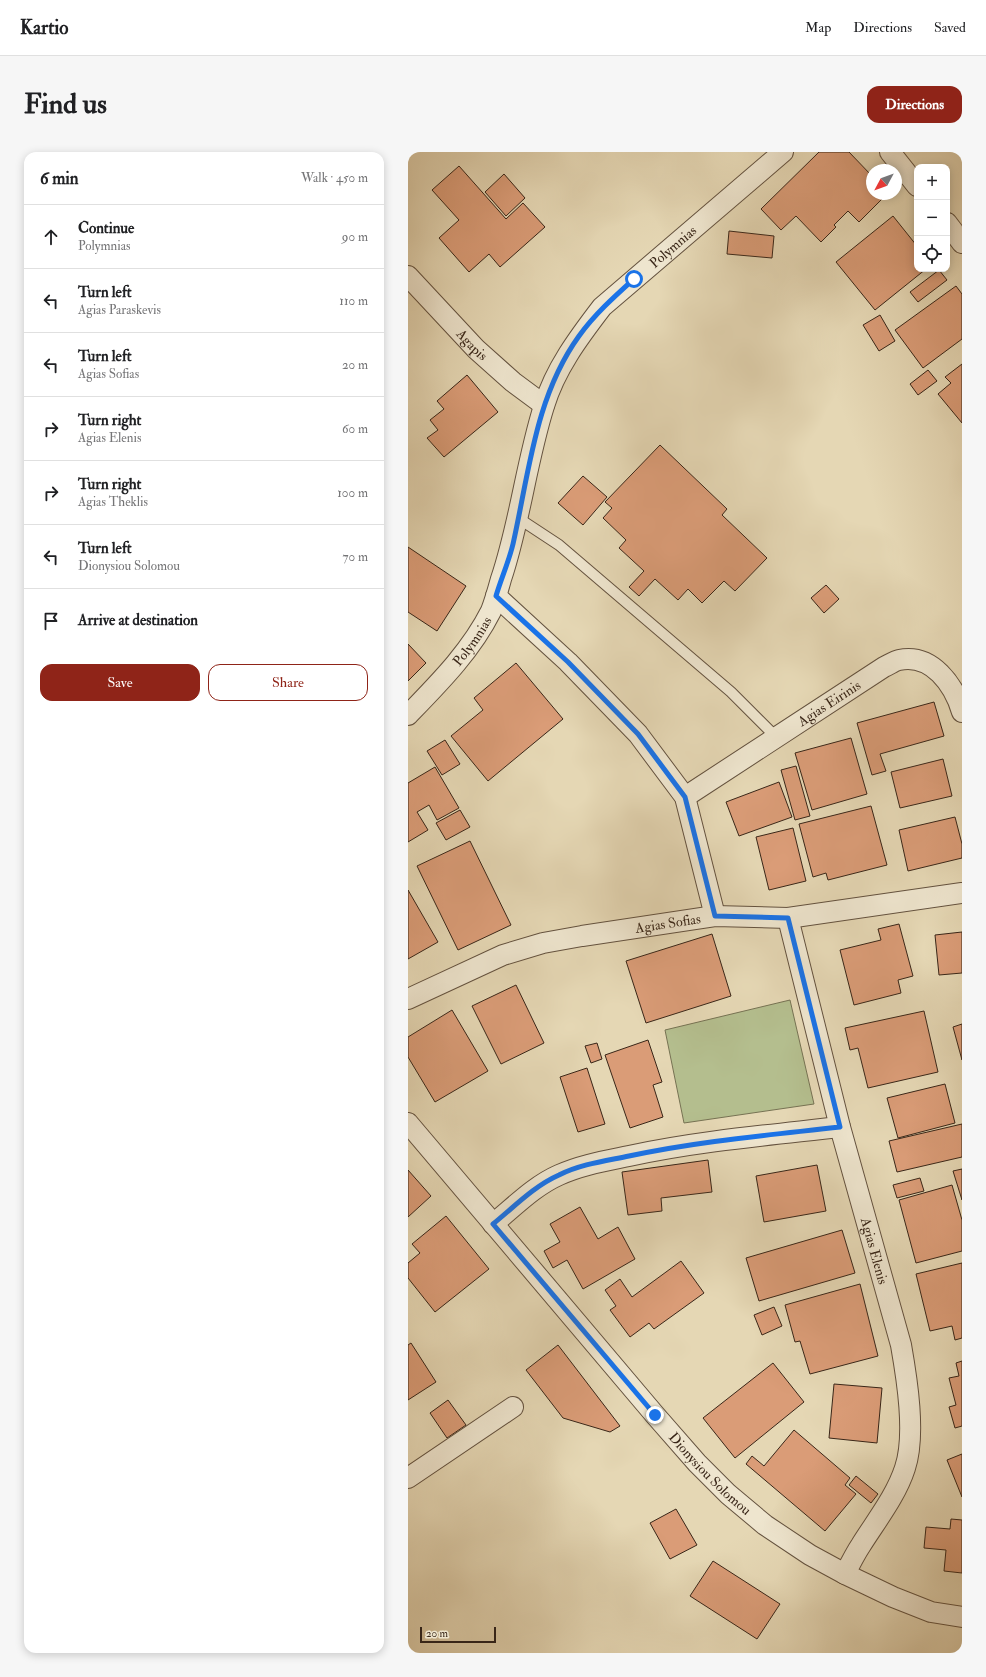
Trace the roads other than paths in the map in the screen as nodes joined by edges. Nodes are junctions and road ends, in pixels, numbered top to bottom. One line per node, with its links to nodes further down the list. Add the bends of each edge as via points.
1 (784, 152): 7 (street, Polymnias, via 602,307 561,366)
2 (890, 152): 3 (street)
3 (914, 182)
4 (950, 227): 5 (street)
5 (962, 243)
6 (408, 276): 7 (street, Agapis, via 476,349)
7 (544, 405): 8 (street, Polymnias, via 524,482)
8 (518, 518): 9 (street, Polymnias); 12 (lane, via 559,545 731,692)
9 (496, 596): 11 (street, Polymnias, via 473,642); 13 (street, via 568,662 638,734)
10 (962, 712): 12 (street, Agias Eirinis, via 957,696 946,678 928,664 899,660 884,666)
11 (408, 715)
12 (776, 737): 13 (street, Agias Eirinis)
13 (685, 797): 15 (street)
14 (962, 893): 16 (street, Agias Sofias)
15 (715, 916): 16 (street, Agias Sofias); 17 (street, Agias Sofias, via 543,943 503,955)
16 (788, 918): 19 (street, Agias Elenis)
17 (408, 1000)
18 (408, 1123): 20 (street, Dionysiou Solomou)
19 (840, 1127): 20 (street, via 718,1140 587,1164 538,1187); 23 (street, Agias Elenis, via 901,1345 909,1413 905,1468)
20 (493, 1224): 23 (street, Dionysiou Solomou, via 702,1468 728,1494 765,1525 810,1555)
21 (513, 1407): 22 (street)
22 (408, 1478)
23 (845, 1574): 24 (street, Dionysiou Solomou, via 931,1612)
24 (962, 1617)

